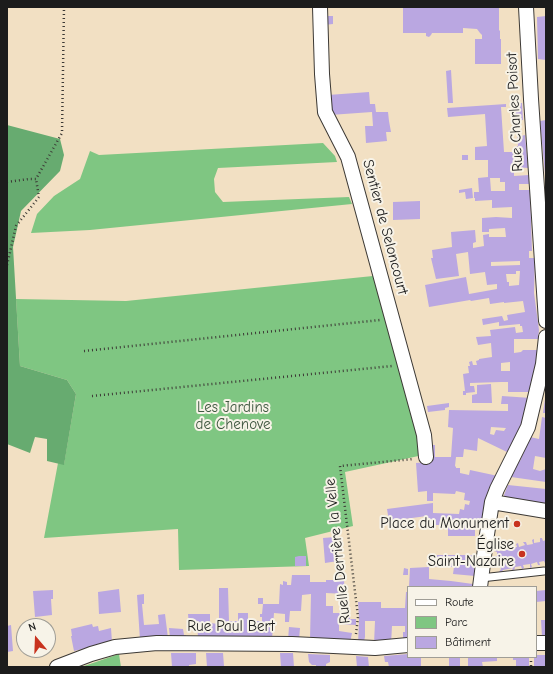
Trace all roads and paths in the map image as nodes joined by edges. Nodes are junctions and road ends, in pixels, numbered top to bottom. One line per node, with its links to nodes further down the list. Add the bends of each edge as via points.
1 (64, 7): 4 (path, via 62,133)
2 (320, 7): 8 (street, Sentier de Seloncourt, via 325,112 348,157)
3 (526, 7): 6 (street, Rue Charles Poisot)
4 (36, 179): 5 (path); 7 (path, via 39,197 16,226)
5 (7, 182)
6 (542, 216): 9 (street, Rue Charles Poisot)
7 (7, 265)
8 (392, 319): 11 (path); 12 (street, Sentier de Seloncourt)
9 (546, 321)
10 (546, 337): 15 (street, via 544,364 528,427)
11 (84, 351)
12 (405, 365): 13 (path); 14 (street, Sentier de Seloncourt, via 424,435)
13 (92, 396)
14 (426, 457): 20 (path, Ruelle Derrière la Velle, via 340,466 358,616)
15 (492, 502): 16 (street); 18 (street)
16 (546, 510)
17 (544, 571): 18 (lane)
18 (481, 582)
19 (407, 645): 20 (street, Rue Paul Bert)
20 (355, 647): 21 (street, Rue Paul Bert, via 157,643 115,647)
21 (57, 667)

